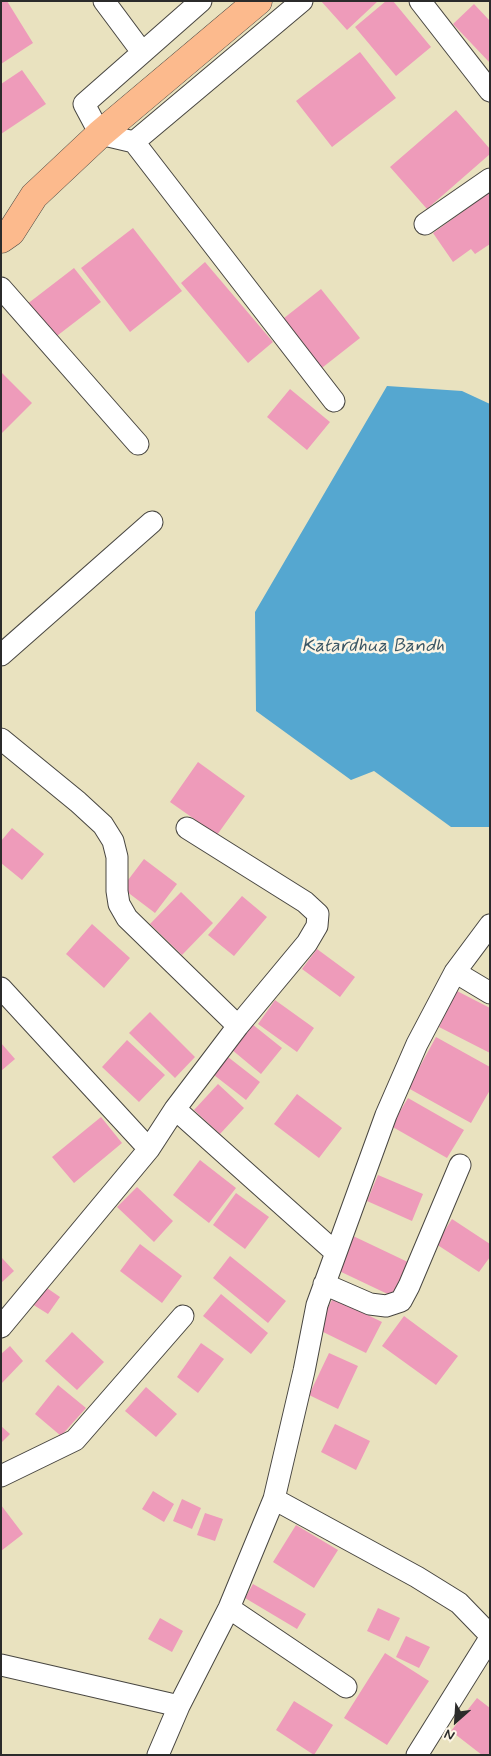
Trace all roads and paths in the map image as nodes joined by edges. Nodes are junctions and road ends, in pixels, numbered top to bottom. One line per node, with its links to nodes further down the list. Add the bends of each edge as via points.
1 (104, 1): 6 (street)
2 (201, 1): 6 (street)
3 (258, 1): 8 (main road)
4 (302, 1): 9 (street)
5 (420, 1): 7 (street)
6 (142, 52): 8 (street, via 84,104)
7 (490, 91)
8 (100, 134): 9 (street); 11 (main road)
9 (134, 142): 16 (street)
10 (490, 179): 13 (street)
11 (34, 196): 12 (main road); 14 (main road, via 11,232)
12 (1, 212)
13 (425, 224)
14 (1, 239)
15 (1, 288): 17 (street)
16 (334, 401)
17 (138, 444)
18 (152, 522): 19 (street)
19 (1, 655)
20 (1, 739): 26 (street, via 103,825 113,841 117,856 119,904 127,918)
21 (187, 828): 26 (street, via 305,902 318,914 317,926 307,943)
22 (490, 924): 23 (street)
23 (455, 972): 25 (street); 30 (street, via 416,1044)
24 (1, 988): 28 (street)
25 (490, 993)
26 (238, 1026): 27 (street)
27 (175, 1109): 28 (street); 30 (street)
28 (149, 1149): 33 (street)
29 (460, 1164): 31 (street, via 401,1301 386,1306 370,1304)
30 (335, 1252): 31 (street)
31 (324, 1284): 35 (street)
32 (184, 1316): 34 (street, via 75,1440)
33 (4, 1317)
34 (1, 1476)
35 (274, 1499): 36 (street); 37 (street, via 459,1603)
36 (229, 1608): 39 (street); 40 (street)
37 (490, 1637): 42 (street)
38 (1, 1666): 40 (street)
39 (346, 1687)
40 (179, 1706): 41 (street)
41 (158, 1755)
42 (417, 1755)

